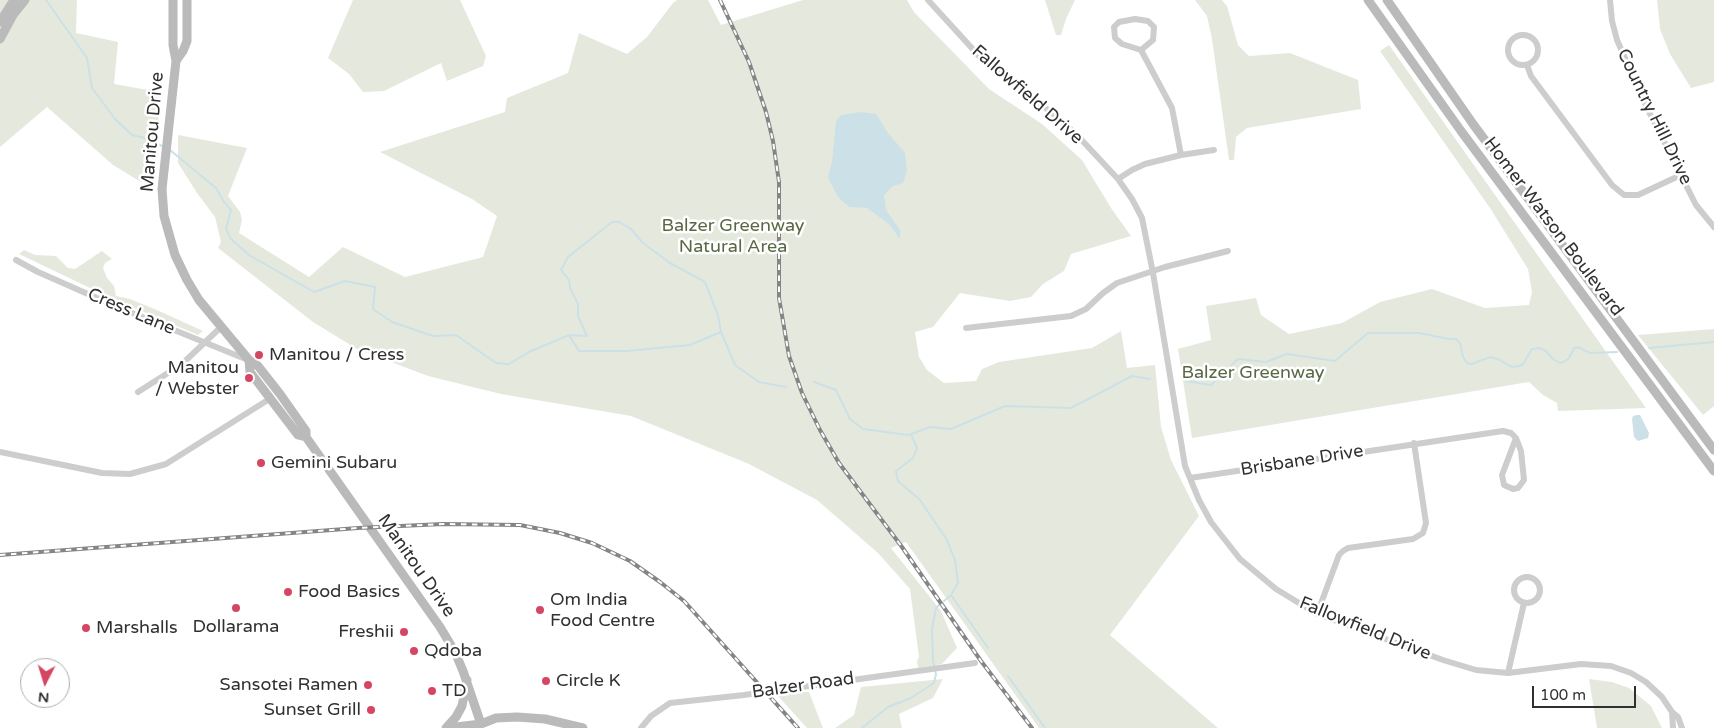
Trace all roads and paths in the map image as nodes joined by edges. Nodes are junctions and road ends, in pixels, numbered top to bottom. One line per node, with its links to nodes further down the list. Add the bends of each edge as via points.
1 (172, 0): 11 (main road, Manitou Drive)
2 (187, 0): 11 (main road, Manitou Drive, via 187,41)
3 (928, 0): 16 (street, Fallowfield Drive, via 980,58 1057,117)
4 (1368, 0): 32 (main road, Homer Watson Boulevard)
5 (1387, 0): 30 (main road, Homer Watson Boulevard, via 1472,124)
6 (1610, 0): 15 (street, Country Hill Drive, via 1617,40)
7 (21, 1): 8 (main road); 9 (main road)
8 (0, 22)
9 (0, 38)
10 (1141, 50): 10 (street, via 1122,44 1115,38 1114,26 1118,22 1135,19 1148,21 1154,27 1153,40); 14 (street, via 1172,108)
11 (176, 61): 21 (main road, Manitou Drive, via 162,175 164,216 175,255 187,280)
12 (1527, 65): 12 (street, via 1536,58 1539,48 1534,38 1520,35 1509,44 1509,54 1516,63); 15 (street, via 1530,76 1612,185 1624,195 1638,195)
13 (1214, 150): 14 (street)
14 (1181, 155): 16 (street, via 1145,164)
15 (1681, 175): 17 (street, Country Hill Drive, via 1696,205)
16 (1118, 179): 20 (street, Fallowfield Drive, via 1142,218)
17 (1714, 227)
18 (1228, 251): 20 (street)
19 (16, 260): 23 (street, Cress Lane)
20 (1153, 273): 22 (street, via 1111,286 1086,309 1072,316); 33 (street, Fallowfield Drive, via 1178,431)
21 (221, 327): 23 (street); 24 (main road, Manitou Drive)
22 (966, 328)
23 (204, 343): 24 (street, Cress Lane); 25 (street, via 182,364)
24 (249, 360): 26 (main road, Manitou Drive, via 250,372); 27 (main road, Manitou Drive, via 258,366 280,394 306,431)
25 (138, 392)
26 (271, 398): 27 (main road, Manitou Drive, via 298,435); 31 (street, via 166,464 130,474 102,473)
27 (306, 437): 38 (main road, Manitou Drive, via 435,620 455,652)
28 (1516, 438): 28 (street, via 1502,475 1504,485 1513,490 1524,480); 29 (street, Brisbane Drive, via 1503,431)
29 (1414, 444): 33 (street, Brisbane Drive); 35 (street, via 1426,523 1423,533 1413,538 1343,551)
30 (1714, 450)
31 (0, 452)
32 (1714, 472)
33 (1190, 478): 35 (street, Fallowfield Drive, via 1211,522 1240,559 1276,589)
34 (1524, 603): 34 (street, via 1533,602 1539,596 1539,585 1530,578 1519,580 1514,588 1516,598); 37 (street)
35 (1318, 614): 37 (street, Fallowfield Drive, via 1443,660 1476,670)
36 (975, 663): 43 (street, Balzer Road, via 670,703 650,716)
37 (1508, 673): 39 (street, Fallowfield Drive, via 1581,664 1611,666 1646,682)
38 (467, 680): 40 (main road, Manitou Drive); 41 (main road, via 462,706)
39 (1672, 712): 44 (street); 45 (street, Fallowfield Drive, via 1678,716)
40 (486, 726): 41 (main road); 42 (main road, via 496,718 517,718 545,719)
41 (447, 728)
42 (583, 728)
43 (641, 728)
44 (1673, 728)
45 (1682, 728)

